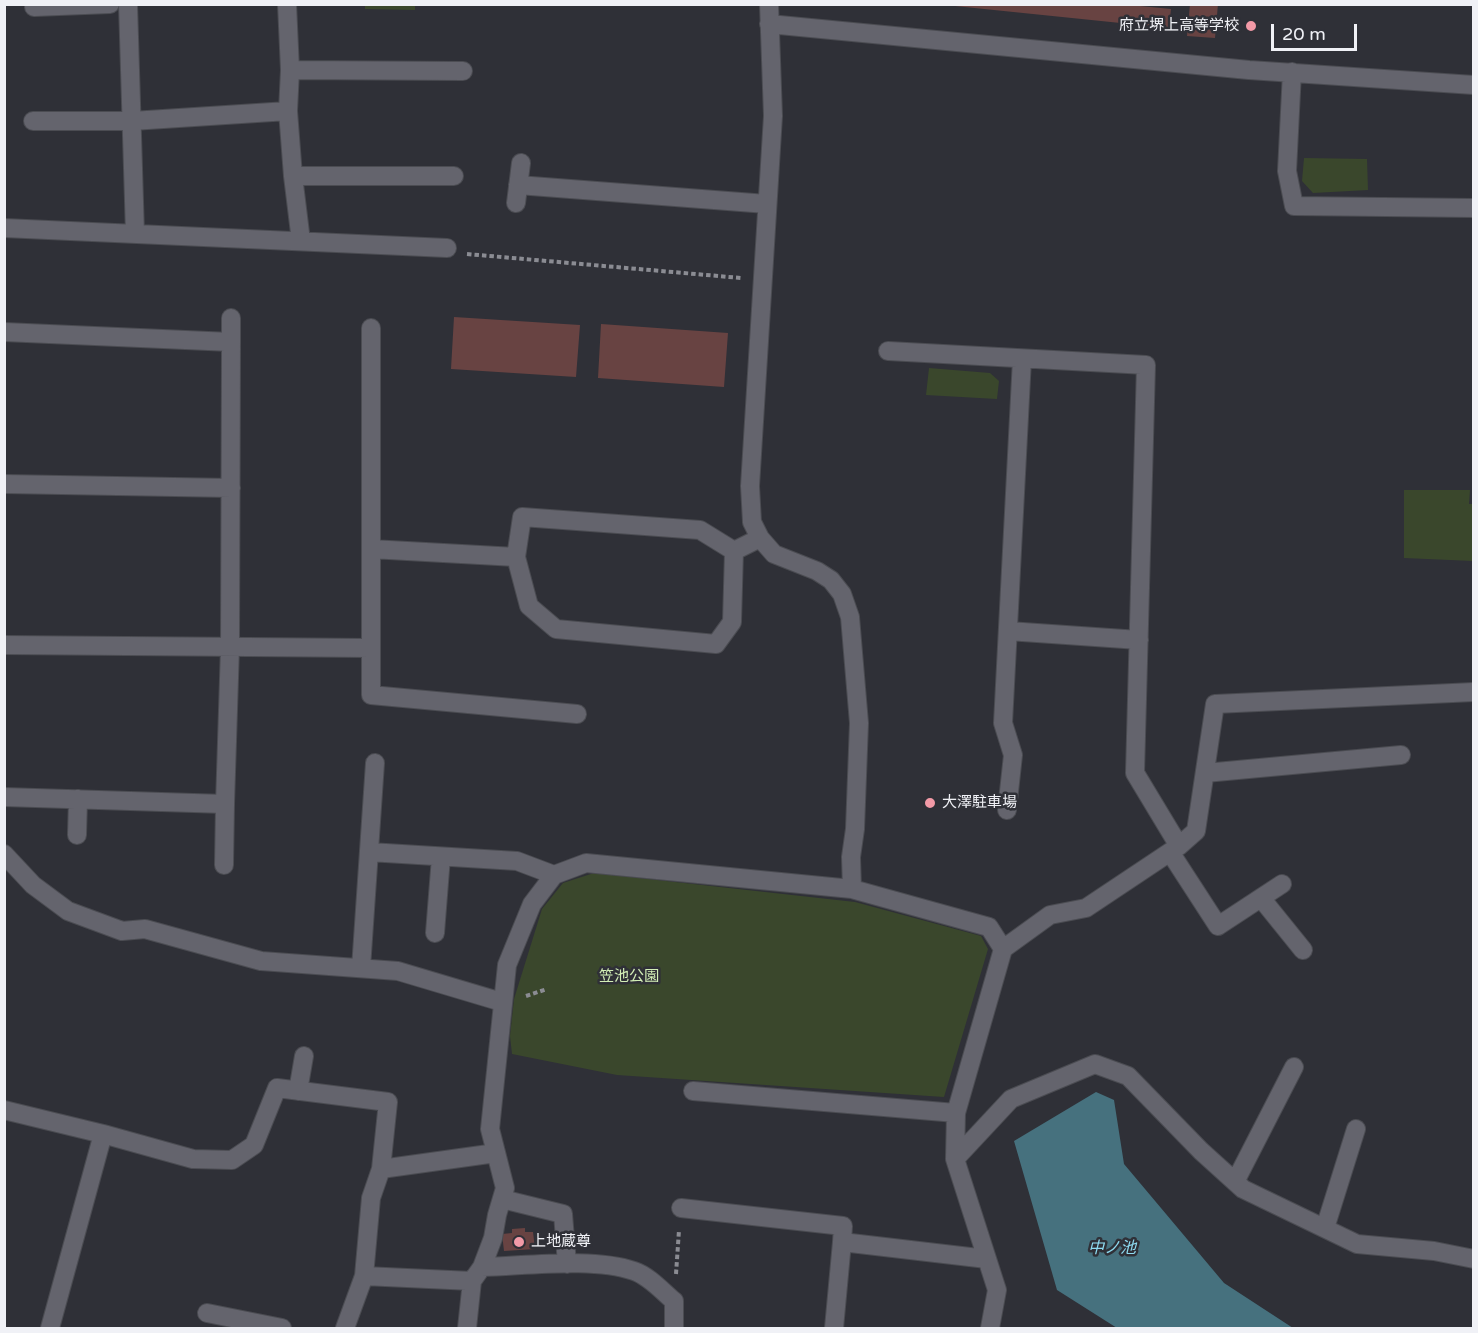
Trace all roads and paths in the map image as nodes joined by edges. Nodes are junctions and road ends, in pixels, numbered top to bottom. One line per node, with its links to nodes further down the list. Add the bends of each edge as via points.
1 (110, 4): 5 (street)
2 (128, 4): 13 (street)
3 (287, 4): 7 (street)
4 (769, 4): 6 (street)
5 (34, 7)
6 (769, 24): 9 (street); 17 (street, via 773,116)
7 (290, 70): 8 (street); 11 (street)
8 (463, 71)
9 (1292, 72): 10 (street); 18 (street, via 1287,171 1294,206)
10 (1473, 85)
11 (288, 111): 13 (street); 15 (street)
12 (33, 121): 13 (street)
13 (132, 122): 20 (street)
14 (521, 163): 17 (street, via 517,194)
15 (293, 176): 16 (street); 21 (street)
16 (454, 176)
17 (767, 204): 23 (street)
18 (1473, 208)
19 (10, 228): 20 (street)
20 (135, 234): 21 (street)
21 (301, 241): 22 (street)
22 (447, 248): 23 (path, via 453,252 741,279)
23 (763, 276): 32 (street, via 750,486 752,522)
24 (231, 318): 27 (street)
25 (371, 328): 33 (street)
26 (4, 332): 27 (street)
27 (231, 342): 31 (street)
28 (888, 351): 29 (street)
29 (1022, 358): 36 (street); 37 (street, via 1146,365)
30 (4, 484): 31 (street)
31 (231, 489): 39 (street)
32 (760, 538): 34 (street); 58 (street, via 774,554 831,580 842,594 850,617 859,723)
33 (371, 549): 35 (street); 40 (street)
34 (734, 551): 35 (street, via 700,530 522,517); 35 (street, via 732,622 716,644 556,629 529,606)
35 (516, 557)
36 (1008, 631): 37 (street); 49 (street, via 1003,723 1013,755)
37 (1139, 640): 51 (street, via 1135,773)
38 (4, 645): 39 (street)
39 (231, 647): 40 (street); 48 (street)
40 (370, 648): 42 (street, via 371,695)
41 (1473, 692): 45 (street, via 1215,704)
42 (577, 714)
43 (1401, 755): 45 (street)
44 (375, 763): 52 (street)
45 (1205, 773): 51 (street, via 1196,831)
46 (4, 797): 47 (street)
47 (78, 799): 48 (street); 50 (street)
48 (225, 804): 55 (street)
49 (1007, 810)
50 (77, 835)
51 (1174, 849): 59 (street, via 1218,927); 61 (street, via 1086,908 1050,915)
52 (369, 852): 54 (street); 63 (street)
53 (4, 854): 63 (street, via 33,885 68,911 122,931 145,929 261,961)
54 (441, 857): 56 (street, via 517,861); 60 (street)
55 (224, 865)
56 (554, 875): 58 (street, via 586,863); 64 (street, via 532,904 507,965)
57 (1281, 884): 59 (street)
58 (852, 889): 61 (street, via 989,927)
59 (1261, 898): 62 (street)
60 (435, 933)
61 (1003, 949): 70 (street)
62 (1303, 950)
63 (362, 960): 64 (street)
64 (502, 1002): 73 (street, via 490,1129)
65 (304, 1056): 67 (street)
66 (1294, 1066): 76 (street)
67 (298, 1091): 72 (street, via 277,1088 254,1145 232,1160 193,1159); 75 (street, via 388,1102)
68 (693, 1091): 70 (street)
69 (4, 1110): 72 (street)
70 (956, 1113): 74 (street)
71 (1356, 1129): 79 (street)
72 (103, 1134): 88 (street)
73 (496, 1153): 75 (street); 77 (street, via 505,1188)
74 (955, 1159): 76 (street, via 1011,1099 1095,1064 1128,1076); 81 (street)
75 (381, 1169): 85 (street, via 372,1198)
76 (1235, 1182): 79 (street)
77 (502, 1199): 83 (street, via 563,1214); 84 (street, via 493,1238)
78 (681, 1208): 80 (street, via 843,1226); 86 (path)
79 (1325, 1228): 82 (street, via 1357,1244)
80 (842, 1242): 81 (street); 93 (street)
81 (987, 1259): 94 (street, via 997,1290)
82 (1473, 1259)
83 (567, 1264): 84 (street); 86 (street, via 601,1263 636,1272)
84 (477, 1274): 85 (street); 91 (street)
85 (364, 1276): 90 (street)
86 (674, 1301): 92 (street)
87 (207, 1312): 89 (street)
88 (50, 1329)
89 (282, 1329)
90 (345, 1329)
91 (467, 1329)
92 (674, 1329)
93 (834, 1329)
94 (990, 1329)

